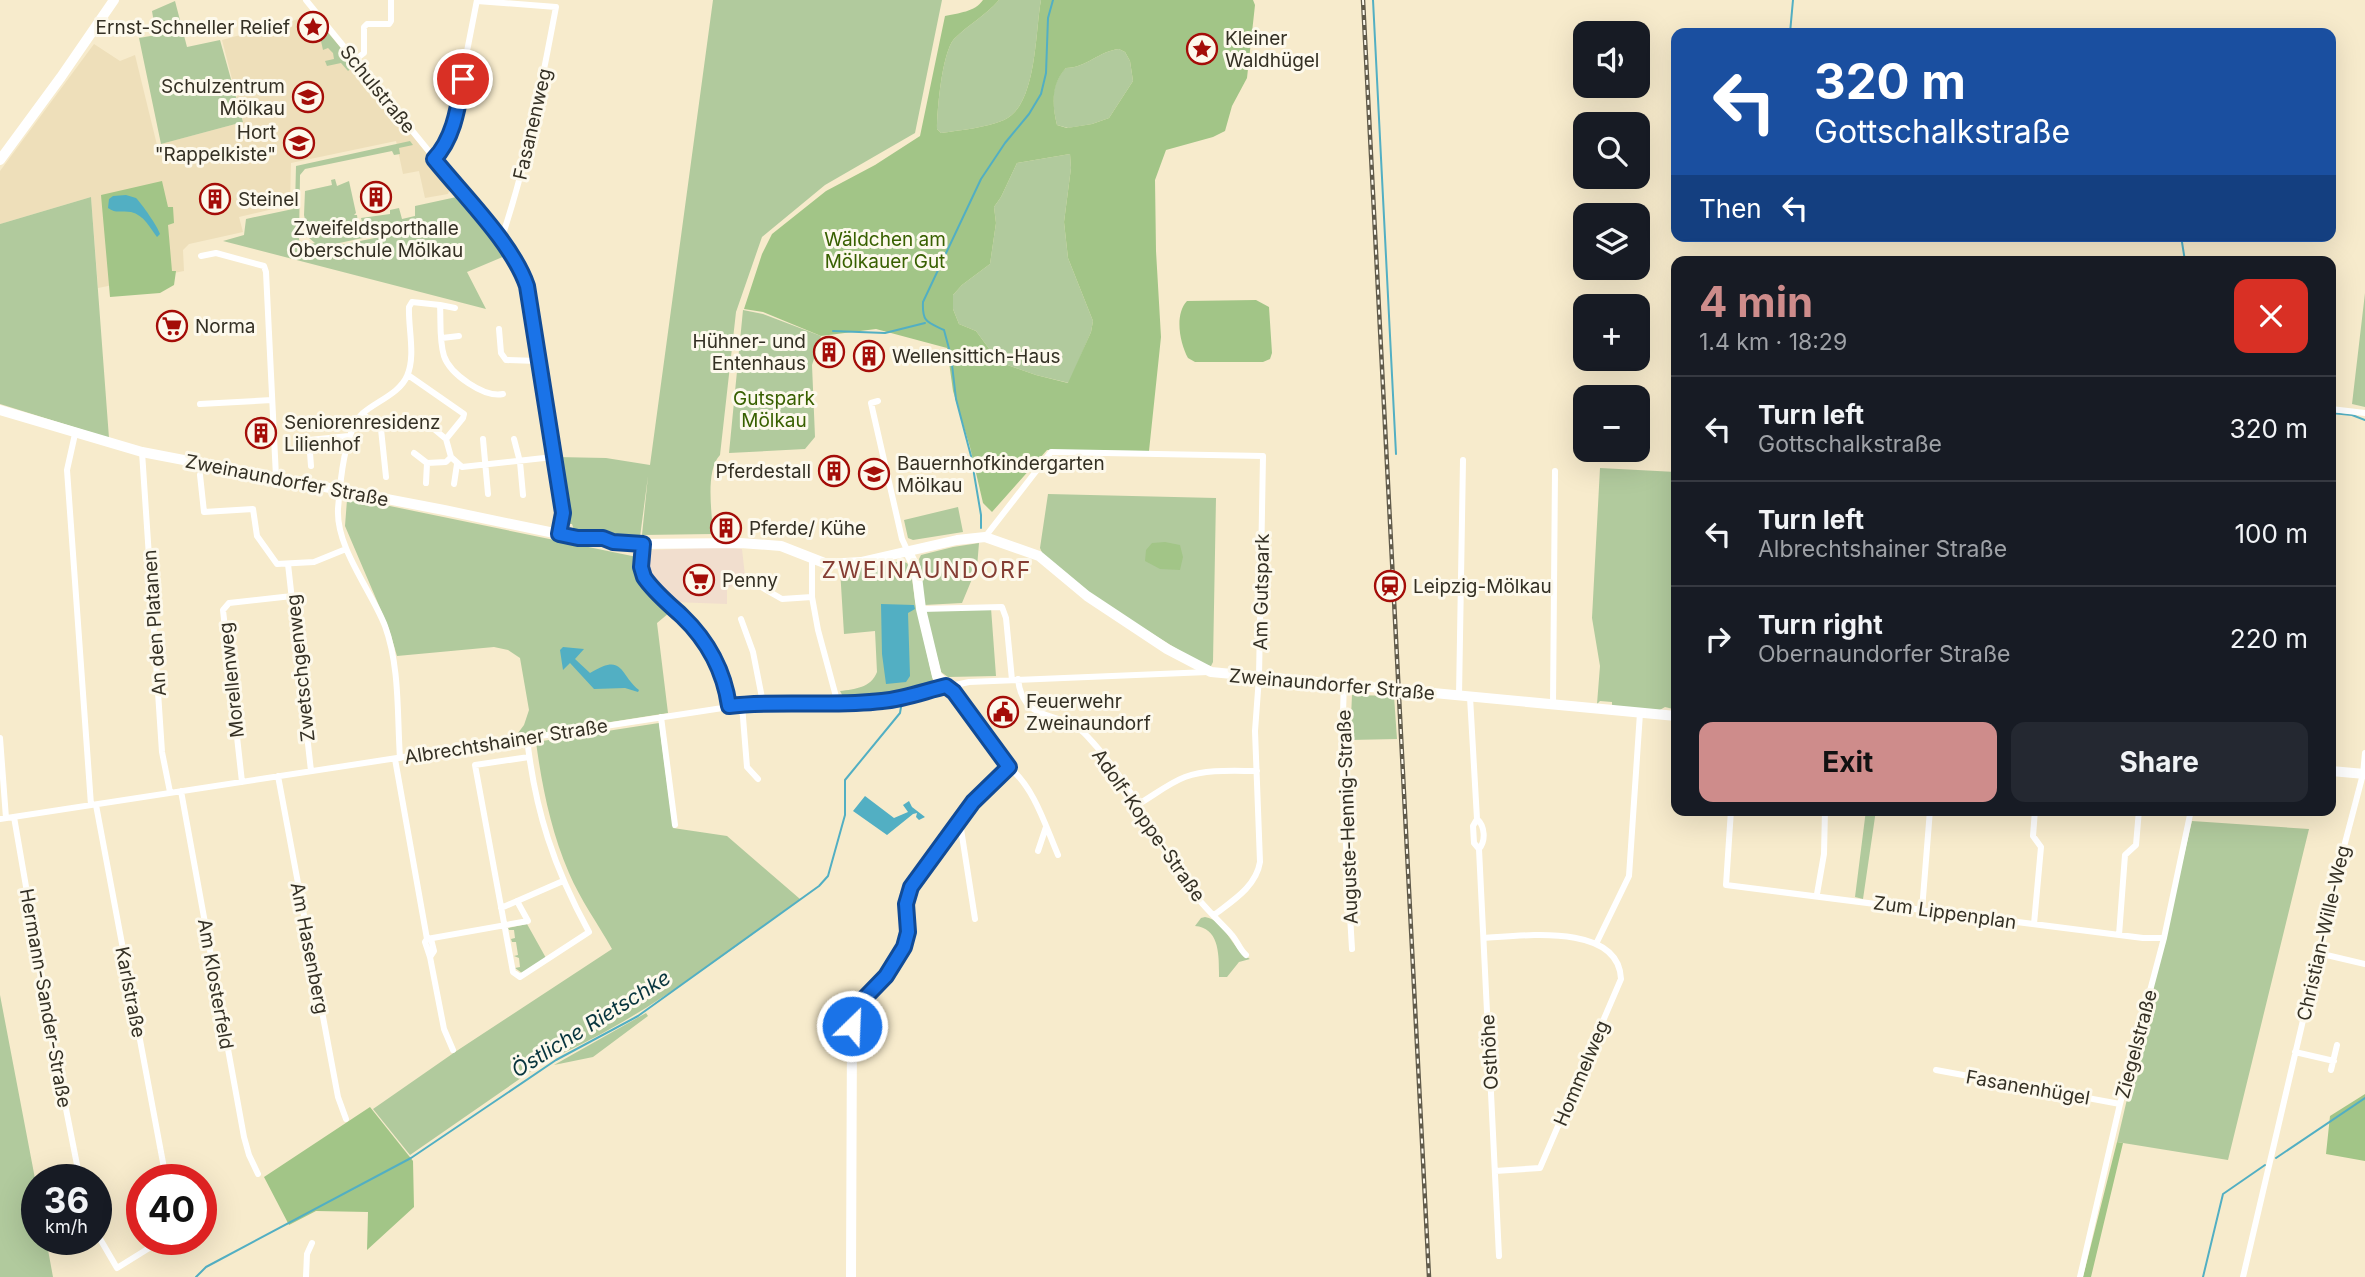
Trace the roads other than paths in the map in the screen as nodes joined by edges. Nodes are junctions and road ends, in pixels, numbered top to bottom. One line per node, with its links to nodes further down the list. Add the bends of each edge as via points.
1 (114, 0): 7 (street)
2 (306, 0): 5 (street, Schulstraße)
3 (391, 0): 5 (street, via 391,21 366,24 364,53)
4 (477, 0): 6 (street, via 453,123 445,147); 8 (street, Fasanenweg, via 556,7 534,123)
5 (355, 60): 6 (street, Schulstraße)
6 (434, 159): 8 (street, Schulstraße)
7 (0, 160)
8 (501, 240): 15 (street, Schulstraße, via 527,286)
9 (201, 256): 18 (street, via 216,253 264,266)
10 (440, 305): 11 (street); 14 (street); 16 (street, via 412,302 409,307)
11 (455, 308)
12 (499, 329): 15 (street, via 506,360)
13 (459, 336): 14 (street)
14 (442, 338): 17 (street, via 447,361 460,375 481,391)
15 (538, 361): 34 (street, Schulstraße)
16 (408, 375): 24 (street, via 402,385); 28 (street, via 464,414)
17 (503, 394)
18 (272, 400): 20 (street); 43 (street)
19 (878, 401): 54 (street, via 871,403)
20 (200, 404)
21 (0, 410): 26 (street, Zweinaundorfer Straße)
22 (2336, 410): 23 (street)
23 (2365, 413)
24 (363, 414): 27 (street); 44 (street, via 381,429)
25 (422, 419): 28 (street)
26 (75, 433): 31 (street, Zweinaundorfer Straße); 91 (street, Karlstraße, via 67,470)
27 (349, 436): 40 (street, via 309,440); 47 (street)
28 (446, 439): 33 (street)
29 (483, 439): 39 (street)
30 (514, 439): 36 (street)
31 (142, 452): 43 (street, Zweinaundorfer Straße); 90 (street, An den Platanen, via 162,752)
32 (414, 453): 37 (street)
33 (451, 457): 37 (street, via 446,462); 38 (street)
34 (553, 457): 36 (street); 50 (street, Schulstraße, via 563,513)
35 (1462, 460): 67 (street, Osthöhe)
36 (520, 462): 39 (street); 49 (street)
37 (426, 463): 45 (street)
38 (457, 464): 39 (street, via 464,468); 46 (street)
39 (486, 465): 48 (street)
40 (311, 466)
41 (1555, 471): 71 (street)
42 (200, 475): 56 (street, via 204,512 253,509 256,533 267,551 276,564)
43 (276, 477): 47 (street, Zweinaundorfer Straße)
44 (386, 477)
45 (426, 483)
46 (454, 484)
47 (340, 490): 50 (street, Zweinaundorfer Straße); 53 (street, via 338,518)
48 (488, 494)
49 (523, 495)
50 (559, 534): 52 (street, Zweinaundorfer Straße)
51 (985, 537): 54 (street, Zweinaundorfer Straße); 62 (street, Zweinaundorfer Straße, via 1039,556 1087,596); 63 (street, Am Gutspark, via 1051,452 1263,456)
52 (643, 544): 55 (street, Zweinaundorfer Straße, via 781,546); 72 (street, via 644,577 709,648)
53 (346, 549): 56 (street, via 318,561); 80 (street, via 389,641)
54 (908, 552): 55 (street, Zweinaundorfer Straße, via 858,563 827,564); 60 (street, via 916,568)
55 (812, 559): 59 (street)
56 (288, 564): 58 (street, Zwetschgenweg)
57 (737, 586): 59 (street, via 756,584 782,599)
58 (292, 596): 82 (street, Zwetschgenweg); 88 (street, Morellenweg, via 229,603 223,610)
59 (812, 597): 69 (street)
60 (920, 610): 64 (street, via 1002,607); 66 (street, via 934,670)
61 (741, 619): 68 (street)
62 (1211, 672): 63 (street, Zweinaundorfer Straße); 64 (street, Albrechtshainer Straße)
63 (1259, 677): 65 (street, Zweinaundorfer Straße); 83 (street, Am Gutspark)
64 (1015, 680): 66 (street, Albrechtshainer Straße); 92 (street, Adolf-Koppe-Straße, via 1027,705 1074,724 1088,737)
65 (1344, 684): 67 (street, Zweinaundorfer Straße); 119 (street, Auguste-Hennig-Straße)
66 (946, 686): 69 (street, Albrechtshainer Straße, via 883,701); 81 (street)
67 (1464, 696): 71 (street, Zweinaundorfer Straße); 115 (street, Osthöhe, via 1477,819 1484,842 1479,849)
68 (763, 703): 69 (street, Albrechtshainer Straße); 70 (street, Albrechtshainer Straße)
69 (838, 704)
70 (742, 705): 72 (street, Albrechtshainer Straße); 87 (street, via 747,767)
71 (1553, 705): 73 (street, Zweinaundorfer Straße)
72 (729, 706): 75 (street, Albrechtshainer Straße)
73 (1640, 713): 74 (street, Zweinaundorfer Straße); 118 (street, via 1629,876)
74 (1671, 716)
75 (661, 717): 77 (street, Albrechtshainer Straße); 101 (street)
76 (0, 738): 99 (street, Hermann-Sander-Straße)
77 (527, 738): 79 (street); 80 (street, Albrechtshainer Straße)
78 (2365, 753): 85 (street, Christian-Wille-Weg)
79 (529, 757): 105 (street, via 542,826); 108 (street, via 475,765)
80 (397, 758): 82 (street, Albrechtshainer Straße); 117 (street)
81 (1009, 767): 100 (street); 102 (street, via 1033,799)
82 (311, 771): 86 (street, Albrechtshainer Straße)
83 (1257, 771): 92 (street, via 1192,775); 110 (street, Am Gutspark, via 1258,873 1249,887)
84 (2336, 771): 85 (street)
85 (2364, 774): 120 (street, Christian-Wille-Weg)
86 (278, 776): 88 (street, Albrechtshainer Straße); 130 (street, Am Hasenberg, via 338,1097)
87 (758, 779)
88 (242, 782): 89 (street, Albrechtshainer Straße)
89 (181, 791): 90 (street, Albrechtshainer Straße); 134 (street, Am Klosterfeld, via 244,1137)
90 (170, 792): 91 (street, Albrechtshainer Straße)
91 (93, 805): 99 (street, Albrechtshainer Straße); 132 (street, Karlstraße)
92 (1137, 805): 110 (street, Adolf-Koppe-Straße, via 1190,888)
93 (1731, 816): 106 (street, Zum Lippenplan, via 1726,884)
94 (1825, 816): 106 (street)
95 (1930, 816): 109 (street)
96 (2035, 816): 112 (street, via 2033,836 2041,847)
97 (2138, 816): 114 (street, via 2136,845 2125,855)
98 (2189, 816): 116 (street, Ziegelstraße)
99 (7, 818): 131 (street, Hermann-Sander-Straße)
100 (957, 824): 111 (street); 140 (street, via 908,893 908,932 897,961 858,1003 852,1016)
101 (675, 825)
102 (1046, 827): 103 (street); 104 (street)
103 (1038, 851)
104 (1058, 855)
105 (563, 881): 107 (street); 113 (street, via 590,933 520,977 513,972)
106 (1816, 894): 109 (street, Zum Lippenplan)
107 (517, 901): 108 (street); 113 (street, via 528,921)
108 (501, 908): 113 (street)
109 (1922, 910): 112 (street, Zum Lippenplan)
110 (1214, 915): 121 (street, Adolf-Koppe-Straße)
111 (975, 919)
112 (2034, 924): 114 (street, Zum Lippenplan)
113 (504, 926): 117 (street)
114 (2119, 935): 116 (street, Zum Lippenplan)
115 (1483, 937): 118 (street, via 1563,935); 133 (street, Osthöhe)
116 (2164, 938): 129 (street, Ziegelstraße)
117 (429, 939): 124 (street, via 427,952)
118 (1596, 944): 133 (street, Hommelweg, via 1616,958 1621,979 1541,1168)
119 (1352, 949)
120 (2318, 953): 122 (street); 125 (street, Christian-Wille-Weg)
121 (1246, 955)
122 (2365, 964)
123 (2337, 1045): 126 (street)
124 (453, 1050)
125 (2295, 1052): 126 (street); 142 (street, Christian-Wille-Weg)
126 (2334, 1061): 128 (street)
127 (1936, 1070): 129 (street, Fasanenhügel)
128 (2331, 1070)
129 (2120, 1104): 141 (street, Ziegelstraße)
130 (346, 1119)
131 (77, 1164)
132 (163, 1164)
133 (1495, 1171): 138 (street, Osthöhe)
134 (258, 1174)
135 (312, 1243): 139 (street)
136 (109, 1255): 137 (street, via 117,1268)
137 (138, 1255)
138 (1499, 1256)
139 (306, 1277)
140 (851, 1277)
141 (2080, 1277)
142 (2243, 1277)

